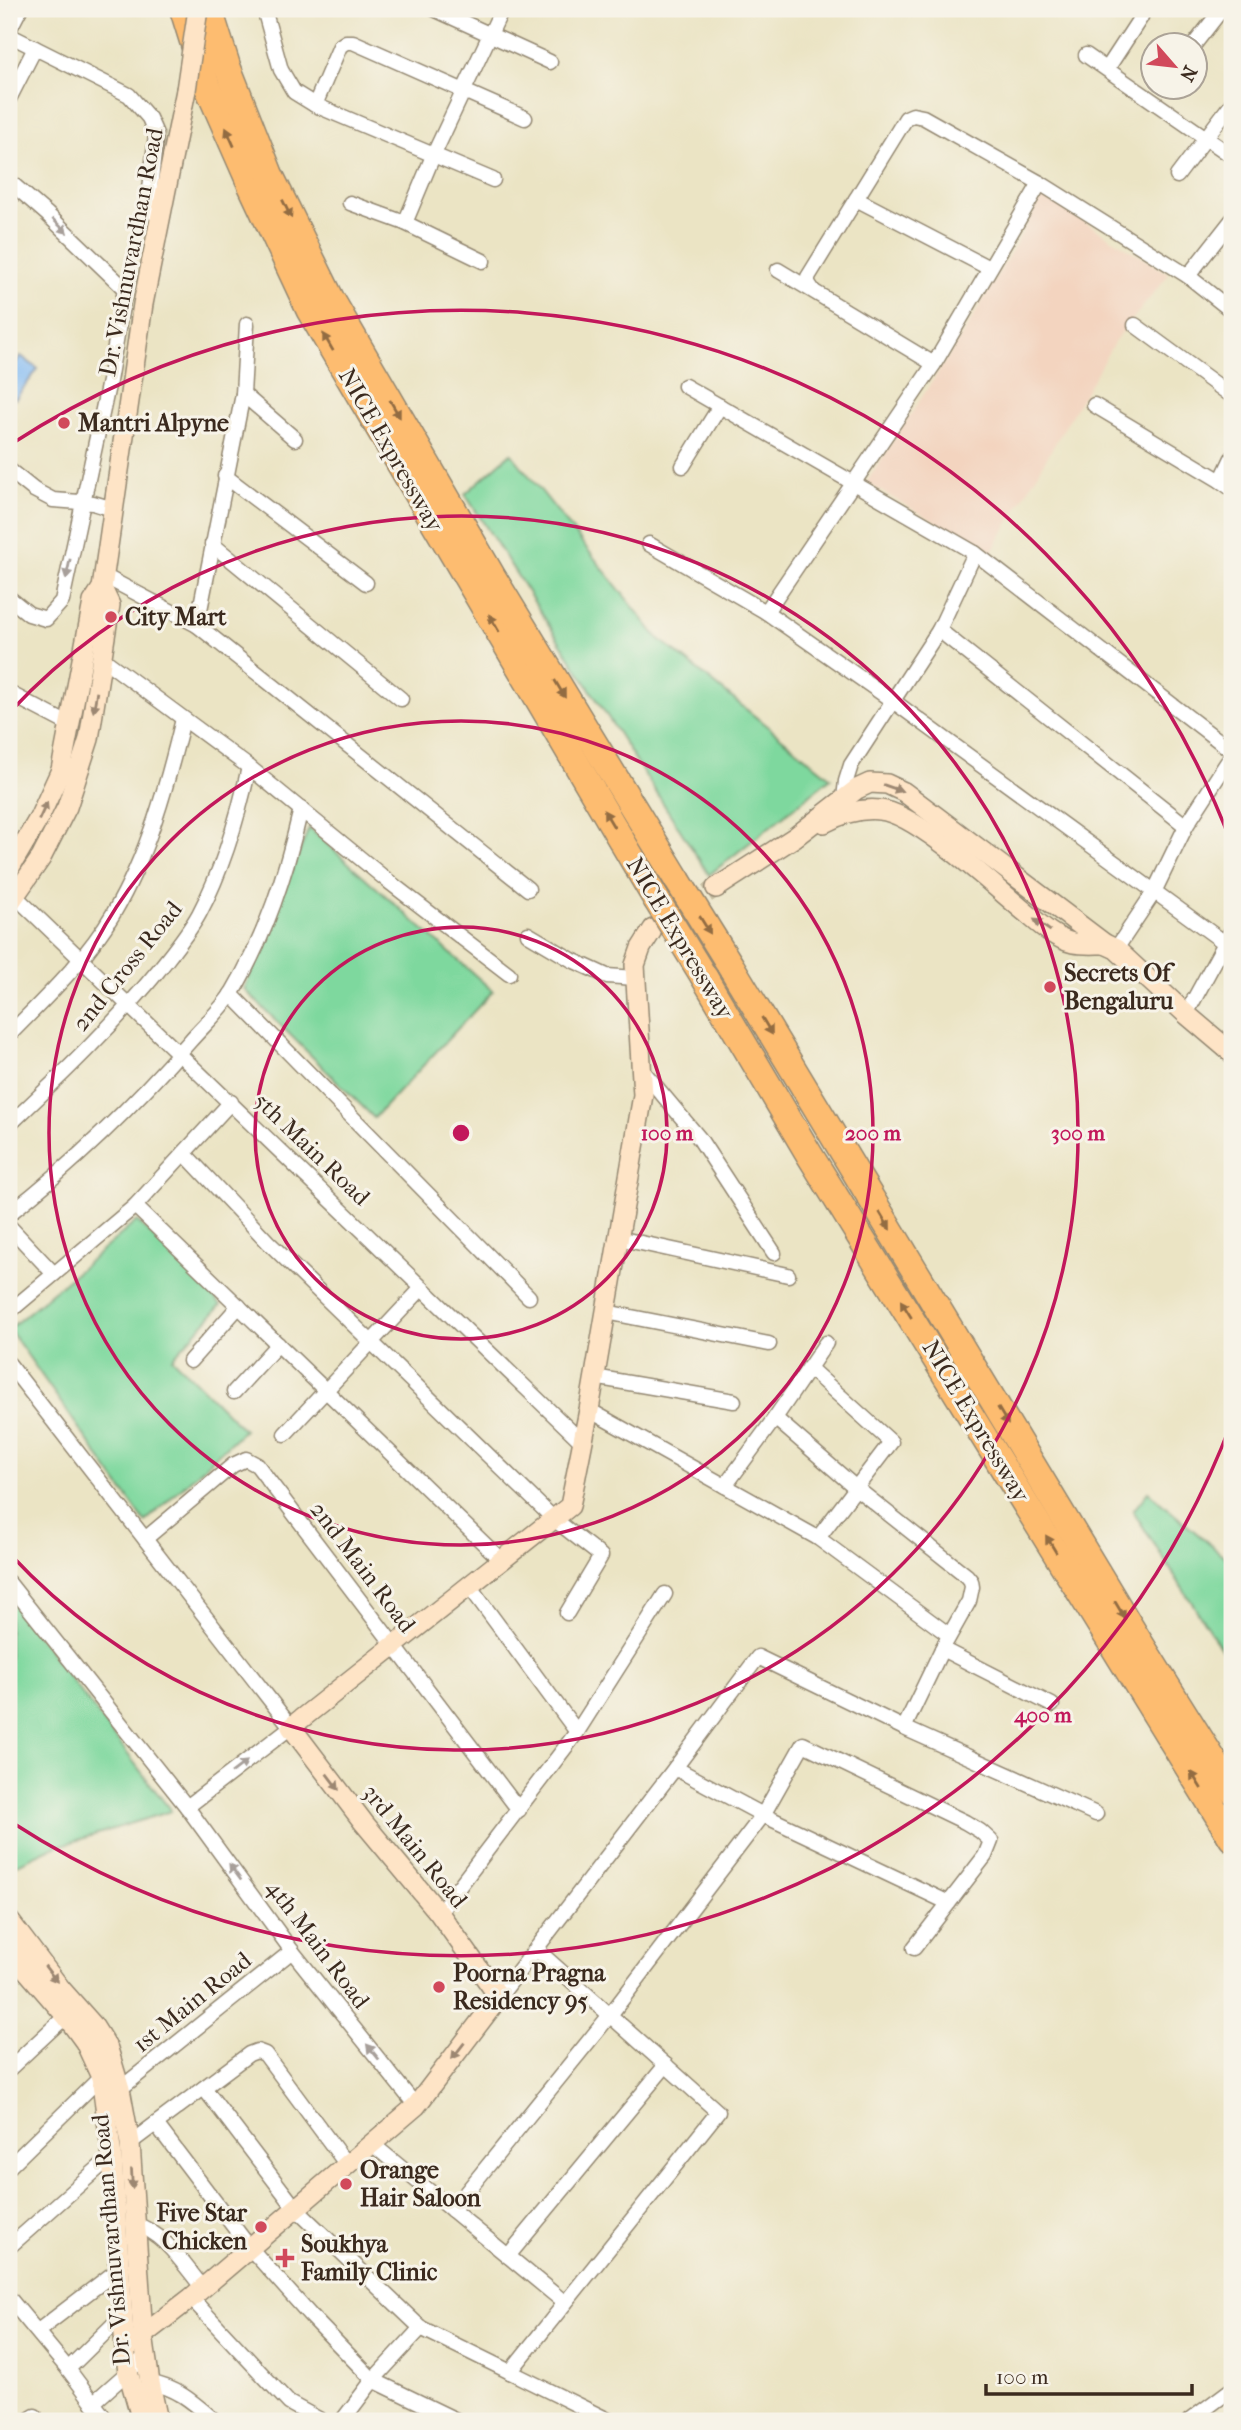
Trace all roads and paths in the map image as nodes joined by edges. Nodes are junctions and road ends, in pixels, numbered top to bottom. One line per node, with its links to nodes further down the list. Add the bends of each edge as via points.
1 (20, 9): 11 (street)
2 (183, 9): 154 (highway, NICE Expressway, one-way to 2, bridge, via 809,1154 310,311 206,83)
3 (198, 9): 33 (street, Dr. Vishnuvardhan Road, bridge)
4 (209, 9): 149 (highway, NICE Expressway, one-way to 149, bridge, via 271,175 331,299 492,576)
5 (264, 9): 22 (street, via 281,70 294,92)
6 (434, 9): 12 (street)
7 (502, 9): 12 (street)
8 (1222, 9): 10 (street)
9 (1141, 17): 16 (street)
10 (1204, 32)
11 (9, 33): 13 (street)
12 (490, 35): 15 (street); 18 (street)
13 (35, 48): 19 (street); 33 (street, via 129,95 149,118 156,134 148,208)
14 (1086, 55): 16 (street)
15 (550, 62)
16 (1107, 69): 17 (street)
17 (1140, 85)
18 (464, 91): 22 (street, via 346,42 336,53); 23 (street); 25 (street)
19 (9, 99)
20 (1166, 102): 24 (street)
21 (1232, 103): 24 (street)
22 (315, 105): 25 (street)
23 (525, 118)
24 (1206, 137): 26 (street); 27 (street)
25 (433, 156): 28 (street); 35 (street)
26 (1232, 156)
27 (1177, 176)
28 (493, 180)
29 (9, 181): 45 (street, one-way to 45, via 125,289)
30 (1040, 183): 31 (street, via 913,115 906,118); 37 (street); 39 (street)
31 (856, 199): 37 (street); 40 (street, via 808,277)
32 (350, 203): 35 (street)
33 (161, 219): 46 (street, Dr. Vishnuvardhan Road)
34 (1232, 220): 39 (street)
35 (405, 223): 36 (street)
36 (483, 261)
37 (989, 268): 44 (street)
38 (778, 270): 40 (street)
39 (1188, 276): 41 (street)
40 (812, 289): 44 (street)
41 (1232, 311)
42 (247, 324): 48 (street)
43 (1135, 325): 49 (street)
44 (934, 364): 57 (street)
45 (111, 371): 46 (street); 59 (street)
46 (133, 372): 60 (street, Dr. Vishnuvardhan Road)
47 (685, 386): 51 (street)
48 (243, 394): 52 (street); 56 (street)
49 (1232, 396)
50 (1094, 405): 58 (street)
51 (720, 406): 54 (street); 57 (street)
52 (295, 439)
53 (1232, 458): 58 (street)
54 (683, 466)
55 (9, 470): 59 (street, via 53,500)
56 (225, 476): 61 (street); 65 (street)
57 (853, 484): 63 (street); 67 (street)
58 (1227, 485)
59 (83, 502): 60 (street); 66 (street, one-way to 66, via 62,601 46,619 29,614)
60 (113, 509): 64 (street, Dr. Vishnuvardhan Road)
61 (212, 544): 68 (street); 72 (street)
62 (649, 544): 67 (street)
63 (975, 553): 69 (street); 76 (street)
64 (103, 582): 68 (street); 70 (street, Dr. Vishnuvardhan Road, via 110,605); 75 (street, Dr. Vishnuvardhan Road, via 93,602)
65 (366, 583)
66 (9, 598)
67 (766, 612): 73 (street)
68 (197, 625): 84 (street)
69 (939, 630): 73 (street); 80 (street)
70 (103, 659): 74 (street); 86 (street, Dr. Vishnuvardhan Road, one-way to 86, via 89,739 67,807 41,858)
71 (9, 693): 75 (street)
72 (401, 699)
73 (893, 701): 78 (street, via 851,765); 85 (street)
74 (183, 719): 77 (street); 91 (street, via 171,770 133,874 112,915)
75 (70, 725): 82 (street, Dr. Vishnuvardhan Road, one-way to 75, via 61,770)
76 (1232, 753): 80 (street)
77 (248, 768): 79 (street); 95 (street, 2nd Cross Road, via 239,811 198,916)
78 (844, 798): 81 (street); 90 (street, one-way to 90, via 870,783 904,792)
79 (301, 809): 92 (street); 94 (street, via 266,925)
80 (1186, 825): 85 (street)
81 (795, 838): 83 (street); 90 (street, one-way to 81, via 1072,943 1042,926 948,848 898,815 881,810 841,814)
82 (9, 870)
83 (716, 888)
84 (528, 889)
85 (1154, 892): 89 (street); 90 (street)
86 (11, 897): 91 (street, 5th Main Road)
87 (653, 929): 93 (street, via 641,948)
88 (528, 934): 93 (street, via 607,976)
89 (1229, 937): 96 (street)
90 (1111, 946): 96 (street)
91 (80, 960): 95 (street, 5th Main Road); 97 (street)
92 (509, 974)
93 (635, 978): 100 (street)
94 (231, 995): 98 (street); 112 (street)
95 (129, 1006): 98 (street, 5th Main Road); 102 (street, 2nd Cross Road)
96 (1186, 1014): 99 (street)
97 (9, 1035)
98 (179, 1054): 101 (street, 5th Main Road); 105 (street, via 49,1183)
99 (1232, 1054)
100 (642, 1070): 107 (street, via 643,1095); 108 (street, via 699,1138)
101 (230, 1102): 103 (street); 111 (street, 5th Main Road)
102 (9, 1125)
103 (184, 1153): 104 (street); 116 (street)
104 (135, 1206): 109 (street); 113 (street)
105 (9, 1214)
106 (9, 1226): 109 (street)
107 (618, 1238): 110 (street); 115 (street)
108 (774, 1253)
109 (54, 1274): 114 (street)
110 (788, 1275)
111 (422, 1288): 116 (street); 130 (street, 5th Main Road)
112 (529, 1297)
113 (239, 1306): 118 (street); 120 (street)
114 (9, 1312)
115 (606, 1312): 119 (street); 123 (street)
116 (372, 1342): 124 (street); 133 (street)
117 (826, 1343): 122 (street)
118 (278, 1344): 124 (street); 125 (street)
119 (769, 1344)
120 (190, 1361)
121 (9, 1364): 135 (street)
122 (809, 1368): 128 (street); 132 (street, via 891,1442)
123 (594, 1377): 126 (street); 127 (street)
124 (326, 1391): 129 (street); 136 (street)
125 (234, 1392)
126 (734, 1401)
127 (589, 1410): 130 (street); 131 (street)
128 (775, 1418): 131 (street); 132 (street)
129 (285, 1434)
130 (582, 1442): 133 (street, via 570,1506)
131 (725, 1486): 134 (street)
132 (856, 1488): 134 (street); 141 (street, via 971,1581 969,1601)
133 (554, 1519): 136 (street); 140 (street, via 601,1556)
134 (818, 1538): 141 (street)
135 (145, 1539): 142 (street, 2nd Main Road, via 233,1465 246,1460 257,1465); 145 (street)
136 (502, 1561): 138 (street)
137 (9, 1583): 150 (street, 4th Main Road)
138 (470, 1587): 142 (street); 147 (street)
139 (665, 1594): 147 (street)
140 (567, 1613)
141 (950, 1635): 143 (street)
142 (395, 1647): 145 (street); 151 (street, 2nd Main Road)
143 (942, 1649): 144 (street); 146 (street)
144 (1052, 1705)
145 (292, 1727): 150 (street, one-way to 145); 156 (street, 3rd Main Road, one-way to 156)
146 (904, 1728): 148 (street, via 758,1657); 152 (street)
147 (577, 1732): 151 (street)
148 (676, 1768): 153 (street); 159 (street)
149 (1232, 1790)
150 (187, 1807): 161 (street, 4th Main Road, one-way to 150)
151 (519, 1810): 156 (street)
152 (1096, 1814)
153 (762, 1815): 155 (street); 155 (street, via 803,1744 965,1822 991,1841); 163 (street)
154 (1232, 1838)
155 (949, 1903): 158 (street)
156 (439, 1913): 162 (street, 3rd Main Road)
157 (9, 1920): 169 (street, Dr. Vishnuvardhan Road, one-way to 169, via 93,2025 108,2049)
158 (914, 1948)
159 (536, 1949): 162 (street); 163 (street)
160 (9, 1950): 164 (street, Dr. Vishnuvardhan Road)
161 (292, 1951): 169 (street, 1st Main Road); 170 (street, 4th Main Road, one-way to 161)
162 (499, 1997): 170 (street, one-way to 170)
163 (610, 2015): 165 (street); 177 (street)
164 (66, 2016): 166 (street); 167 (street, Dr. Vishnuvardhan Road)
165 (666, 2065): 181 (street); 185 (street, via 718,2112)
166 (9, 2069)
167 (102, 2077): 173 (street, Dr. Vishnuvardhan Road); 175 (street)
168 (204, 2088): 171 (street); 174 (street, via 249,2054 265,2054); 176 (street)
169 (120, 2089): 173 (street, Dr. Vishnuvardhan Road)
170 (416, 2106): 172 (street)
171 (156, 2124): 173 (street); 180 (street)
172 (371, 2143): 174 (street); 177 (street)
173 (121, 2151): 178 (street, Dr. Vishnuvardhan Road, one-way to 178); 179 (street); 182 (street, Dr. Vishnuvardhan Road)
174 (347, 2165): 176 (street)
175 (9, 2167)
176 (296, 2210): 180 (street); 187 (street)
177 (452, 2210): 181 (street)
178 (134, 2224): 183 (street, via 161,2238); 189 (street, Dr. Vishnuvardhan Road)
179 (9, 2247)
180 (250, 2248): 183 (street); 195 (street)
181 (508, 2256): 185 (street)
182 (119, 2269): 186 (street, Dr. Vishnuvardhan Road); 188 (street)
183 (197, 2293): 189 (street); 203 (street, via 289,2403)
184 (9, 2298): 188 (street)
185 (565, 2303): 194 (street)
186 (122, 2316): 190 (street, Dr. Vishnuvardhan Road); 192 (street)
187 (421, 2328): 194 (street); 195 (street)
188 (38, 2332): 192 (street)
189 (143, 2335): 190 (street); 191 (street, Dr. Vishnuvardhan Road)
190 (125, 2349): 193 (street, Dr. Vishnuvardhan Road)
191 (146, 2356): 193 (street); 196 (street, Dr. Vishnuvardhan Road)
192 (68, 2369): 198 (street)
193 (128, 2372): 198 (street); 200 (street, Dr. Vishnuvardhan Road)
194 (510, 2372): 206 (street)
195 (373, 2380): 204 (street); 205 (street)
196 (150, 2383): 201 (street, Dr. Vishnuvardhan Road); 202 (street, via 187,2397)
197 (1232, 2389): 207 (street)
198 (93, 2403): 199 (street)
199 (107, 2421)
200 (142, 2421)
201 (158, 2421)
202 (215, 2421)
203 (322, 2421)
204 (342, 2421)
205 (458, 2421)
206 (610, 2421)
207 (1189, 2421)

